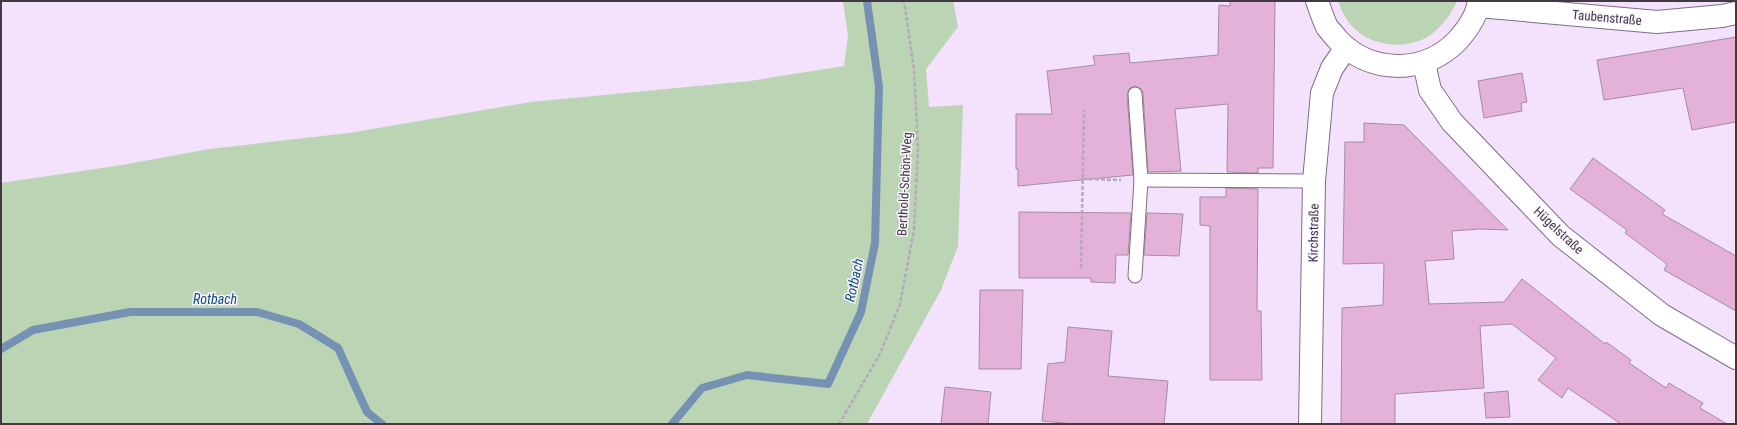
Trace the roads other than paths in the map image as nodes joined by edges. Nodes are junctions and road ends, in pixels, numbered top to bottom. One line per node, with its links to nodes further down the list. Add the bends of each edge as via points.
1 (1317, 1): 4 (street, via 1327,27)
2 (1479, 3): 3 (street, Taubenstraße, via 1657,22); 5 (street, via 1467,30 1448,50)
3 (1736, 13)
4 (1346, 48): 5 (street, via 1370,62 1397,67); 8 (street, Kirchstraße, via 1332,68 1322,93)
5 (1424, 62): 10 (street, Hügelstraße, via 1430,90 1452,122 1561,236 1662,315)
6 (1135, 94): 7 (lane)
7 (1141, 180): 8 (lane); 9 (lane)
8 (1314, 181): 11 (street, Kirchstraße)
9 (1135, 276)
10 (1736, 358)
11 (1310, 424)

